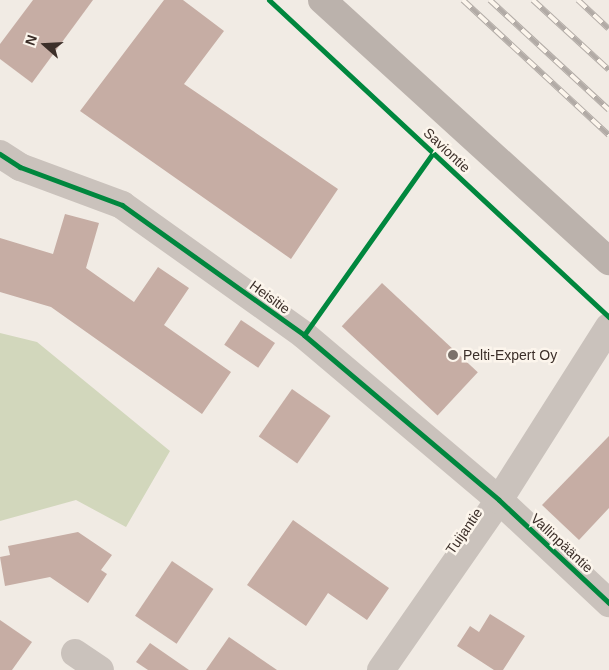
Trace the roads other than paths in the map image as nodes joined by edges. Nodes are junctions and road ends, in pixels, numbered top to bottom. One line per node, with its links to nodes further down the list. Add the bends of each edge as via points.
1 (322, 0): 3 (main road, Saviontie)
2 (0, 154): 5 (street, Heisitie, via 20,167 122,205 304,335)
3 (609, 261)
4 (609, 327): 5 (street, Tuijantie)
5 (499, 500): 6 (street, Vallinpääntie); 9 (street, Tuijantie)
6 (609, 603)
7 (76, 653): 8 (street)
8 (100, 670)
9 (381, 670)

